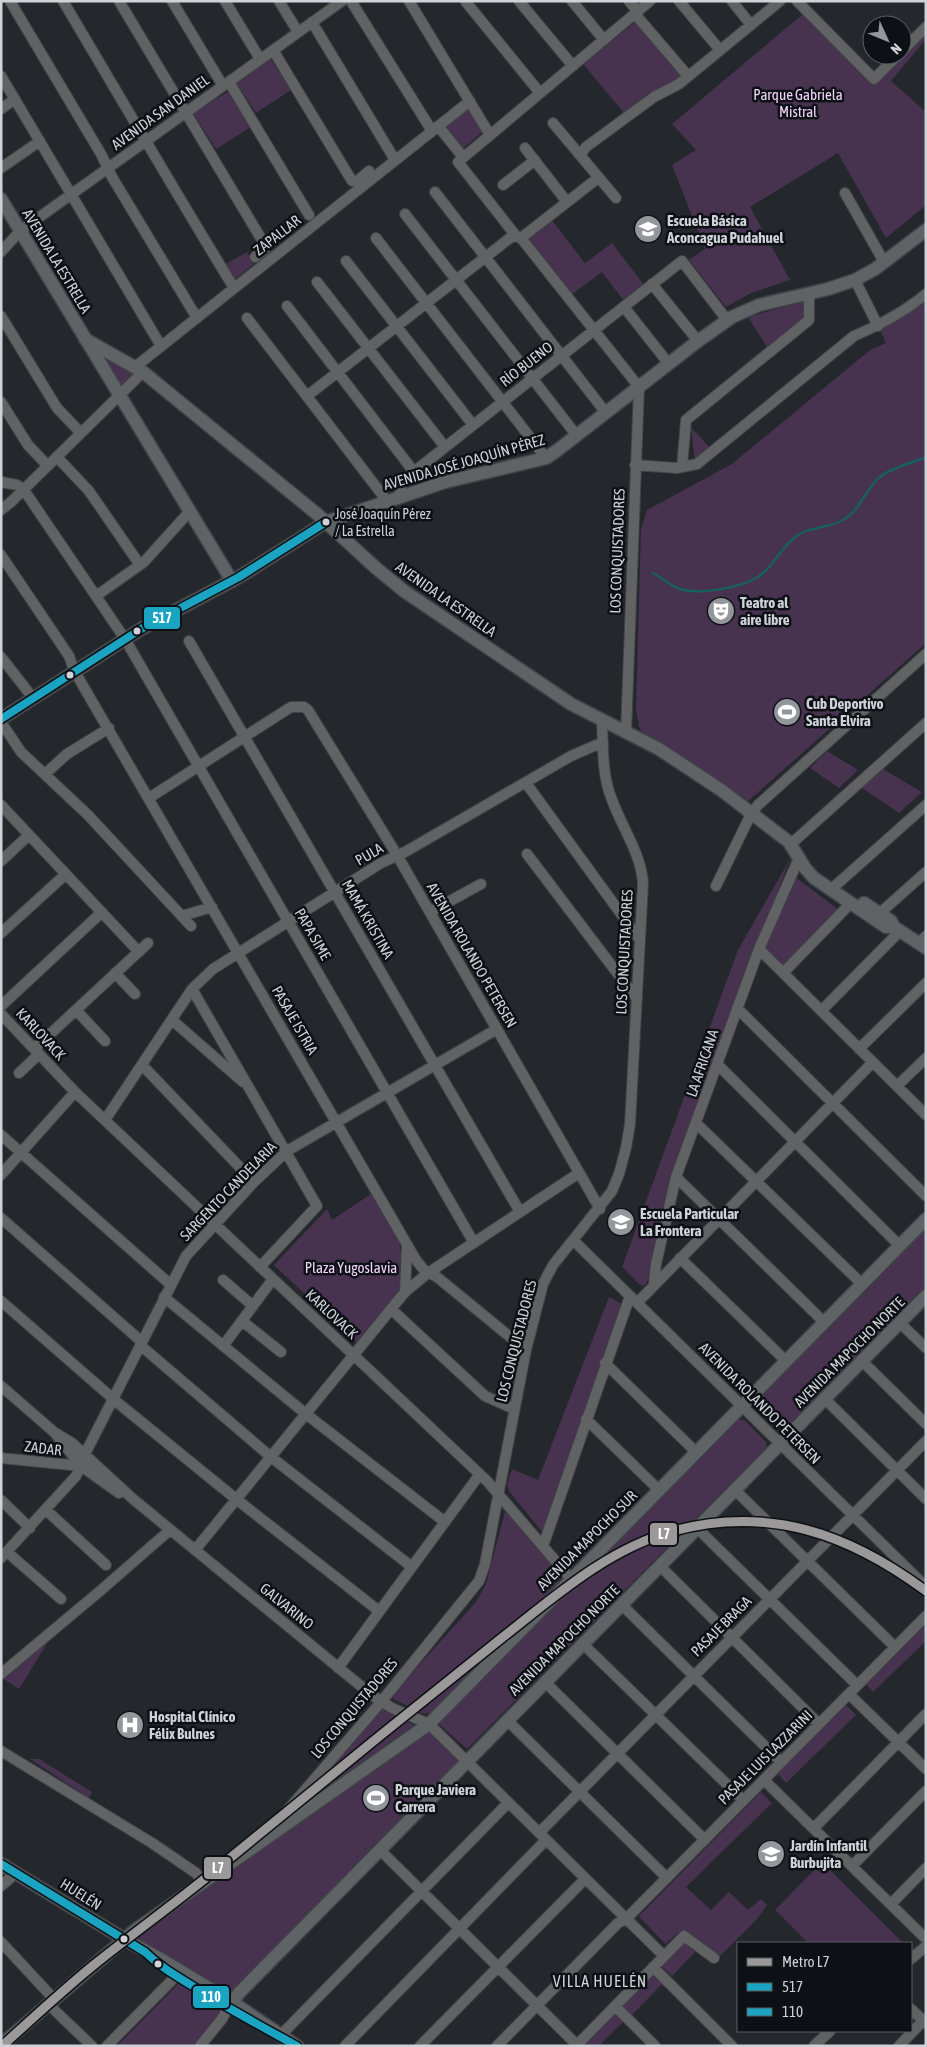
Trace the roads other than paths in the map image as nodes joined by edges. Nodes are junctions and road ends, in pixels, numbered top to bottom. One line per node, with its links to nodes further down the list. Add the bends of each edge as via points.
1 (10, 1): 50 (street)
2 (63, 1): 43 (street)
3 (119, 1): 38 (street)
4 (172, 1): 33 (street)
5 (225, 1): 28 (street)
6 (279, 1): 23 (street)
7 (351, 1): 40 (street)
8 (409, 1): 36 (street)
9 (519, 1): 30 (street)
10 (572, 1): 24 (street)
11 (629, 1): 19 (street)
12 (650, 1): 19 (street)
13 (679, 1): 27 (street)
14 (732, 1): 21 (street)
15 (780, 1): 21 (street)
16 (797, 1): 29 (street, via 874,79)
17 (467, 2): 34 (street)
18 (336, 3): 20 (street, AVENIDA SAN DANIEL)
19 (637, 13): 24 (street); 32 (street)
20 (312, 22): 23 (street, AVENIDA SAN DANIEL); 46 (street)
21 (751, 25): 27 (street)
22 (926, 27): 25 (street)
23 (298, 32): 26 (street, AVENIDA SAN DANIEL)
24 (604, 40): 30 (street)
25 (912, 40)
26 (273, 50): 28 (street, AVENIDA SAN DANIEL); 51 (street, via 352,180 357,181)
27 (720, 50): 32 (street)
28 (260, 59): 33 (street, AVENIDA SAN DANIEL)
29 (888, 65)
30 (573, 66): 34 (street)
31 (1, 76): 35 (street)
32 (688, 76): 45 (street, via 592,142)
33 (226, 84): 38 (street, AVENIDA SAN DANIEL); 61 (street)
34 (540, 93): 41 (street)
35 (15, 100): 37 (street); 42 (street)
36 (470, 101): 40 (street, ZAPALLAR); 41 (street)
37 (1, 109)
38 (186, 112): 43 (street, AVENIDA SAN DANIEL); 67 (street, via 266,246)
39 (553, 123): 45 (street)
40 (435, 129): 46 (street, ZAPALLAR); 47 (street)
41 (490, 135): 47 (street)
42 (40, 141): 49 (street); 56 (street)
43 (145, 141): 50 (street, AVENIDA SAN DANIEL); 75 (street)
44 (525, 148): 48 (street)
45 (580, 156): 52 (street)
46 (395, 160): 75 (street, ZAPALLAR)
47 (460, 160): 64 (street)
48 (534, 160): 53 (street); 59 (street)
49 (1, 168)
50 (108, 168): 56 (street, AVENIDA SAN DANIEL); 82 (street)
51 (369, 171)
52 (598, 178): 57 (street); 59 (street)
53 (503, 185)
54 (435, 192): 68 (street)
55 (845, 193): 70 (street)
56 (71, 194): 63 (street, AVENIDA SAN DANIEL); 90 (street)
57 (616, 198)
58 (1, 199): 63 (main road, AVENIDA LA ESTRELLA)
59 (568, 202): 64 (street)
60 (405, 214): 71 (street)
61 (309, 215)
62 (926, 230): 70 (main road, AVENIDA JOSÉ JOAQUÍN PÉREZ)
63 (20, 231): 66 (street, AVENIDA SAN DANIEL); 88 (main road, AVENIDA LA ESTRELLA)
64 (518, 237): 68 (street, via 510,238); 87 (street)
65 (376, 238): 78 (street)
66 (1, 252)
67 (255, 257)
68 (485, 257): 71 (street); 92 (street)
69 (346, 261): 85 (street)
70 (884, 262): 72 (main road, AVENIDA JOSÉ JOAQUÍN PÉREZ)
71 (456, 280): 78 (street); 96 (street)
72 (855, 280): 76 (main road, AVENIDA JOSÉ JOAQUÍN PÉREZ); 86 (street)
73 (317, 282): 91 (street)
74 (652, 284): 80 (street, RÍO BUENO); 84 (street, RÍO BUENO, via 682,261); 89 (street)
75 (234, 288): 82 (street, ZAPALLAR)
76 (809, 294): 84 (main road, AVENIDA JOSÉ JOAQUÍN PÉREZ, via 759,305); 111 (street, via 809,320 686,420)
77 (926, 294): 86 (street)
78 (426, 303): 85 (street); 101 (street)
79 (286, 306): 95 (street)
80 (624, 307): 87 (street, RÍO BUENO); 93 (street)
81 (1, 316): 104 (street, via 57,408)
82 (197, 318): 90 (street, ZAPALLAR)
83 (247, 318): 99 (street)
84 (727, 320): 89 (main road, AVENIDA JOSÉ JOAQUÍN PÉREZ)
85 (397, 326): 91 (street); 103 (street)
86 (878, 326): 111 (street, via 854,336 701,461)
87 (594, 330): 92 (street, RÍO BUENO); 97 (street)
88 (85, 339): 94 (main road, AVENIDA LA ESTRELLA); 98 (main road, AVENIDA LA ESTRELLA)
89 (698, 341): 93 (main road, AVENIDA JOSÉ JOAQUÍN PÉREZ)
90 (161, 346): 94 (street, ZAPALLAR)
91 (368, 348): 95 (street); 106 (street)
92 (561, 356): 96 (street, RÍO BUENO); 102 (street)
93 (669, 364): 97 (main road, AVENIDA JOSÉ JOAQUÍN PÉREZ)
94 (139, 370): 98 (street, ZAPALLAR); 119 (main road, AVENIDA LA ESTRELLA)
95 (337, 372): 99 (street); 112 (street)
96 (532, 378): 101 (street, RÍO BUENO); 105 (street)
97 (639, 387): 102 (main road, AVENIDA JOSÉ JOAQUÍN PÉREZ); 109 (street, LOS CONQUISTADORES)
98 (119, 395): 104 (street, ZAPALLAR); 118 (main road, AVENIDA LA ESTRELLA)
99 (307, 396): 116 (street)
100 (1, 402): 110 (street, via 28,445)
101 (503, 402): 103 (street, RÍO BUENO); 108 (street)
102 (606, 413): 105 (main road, AVENIDA JOSÉ JOAQUÍN PÉREZ)
103 (474, 425): 106 (street, RÍO BUENO)
104 (81, 433): 107 (street, ZAPALLAR)
105 (577, 436): 108 (main road, AVENIDA JOSÉ JOAQUÍN PÉREZ)
106 (445, 448): 112 (street, RÍO BUENO)
107 (57, 457): 110 (street, ZAPALLAR); 121 (street, via 94,498)
108 (546, 458): 115 (main road, AVENIDA JOSÉ JOAQUÍN PÉREZ, via 459,478)
109 (635, 465): 111 (street); 134 (street, LOS CONQUISTADORES, via 627,716)
110 (48, 466): 114 (street, ZAPALLAR)
111 (682, 467)
112 (414, 472): 115 (street, RÍO BUENO, via 402,484)
113 (1, 482): 114 (street, via 15,484)
114 (24, 490): 117 (street, ZAPALLAR); 123 (street, PAPA SIME)
115 (401, 497): 116 (main road, AVENIDA JOSÉ JOAQUÍN PÉREZ)
116 (387, 501): 119 (main road, AVENIDA JOSÉ JOAQUÍN PÉREZ)
117 (1, 510)
118 (190, 511): 121 (street); 122 (main road, AVENIDA LA ESTRELLA)
119 (326, 522): 122 (main road, AVENIDA JOSÉ JOAQUÍN PÉREZ); 131 (main road, AVENIDA LA ESTRELLA, via 404,591 564,699)
120 (1, 554): 128 (street, PASAJE ISTRIA, via 69,656)
121 (140, 565): 123 (street)
122 (232, 581): 124 (main road, AVENIDA JOSÉ JOAQUÍN PÉREZ)
123 (96, 596): 124 (street, PAPA SIME)
124 (125, 639): 128 (main road, AVENIDA JOSÉ JOAQUÍN PÉREZ); 137 (street, PAPA SIME)
125 (189, 640): 135 (street, MAMÁ KRISTINA)
126 (926, 654): 143 (street)
127 (1, 657): 129 (street)
128 (75, 672): 129 (main road, AVENIDA JOSÉ JOAQUÍN PÉREZ); 133 (street, PASAJE ISTRIA)
129 (33, 698): 130 (main road, AVENIDA JOSÉ JOAQUÍN PÉREZ)
130 (1, 720): 138 (street, via 21,752)
131 (602, 720): 134 (main road, AVENIDA LA ESTRELLA); 136 (street, LOS CONQUISTADORES)
132 (926, 723): 145 (street)
133 (109, 728): 138 (street, via 67,754); 140 (street, PASAJE ISTRIA)
134 (621, 730): 143 (main road, AVENIDA LA ESTRELLA, via 705,778)
135 (245, 737): 137 (street); 147 (street, AVENIDA ROLANDO PETERSEN, via 291,707 304,707 315,719); 155 (street, MAMÁ KRISTINA)
136 (603, 742): 139 (street, PULA, via 571,756); 166 (street, LOS CONQUISTADORES, via 604,768 611,798 642,876)
137 (199, 766): 140 (street); 162 (street, PAPA SIME)
138 (45, 774): 161 (street, via 94,821)
139 (526, 783): 147 (street, PULA); 166 (street)
140 (149, 798): 157 (street, PASAJE ISTRIA)
141 (1, 805): 144 (street)
142 (926, 805): 153 (street)
143 (751, 814): 145 (main road, AVENIDA LA ESTRELLA); 154 (street)
144 (29, 835): 149 (street); 151 (street)
145 (791, 844): 148 (main road, AVENIDA LA ESTRELLA)
146 (527, 854): 177 (street)
147 (397, 855): 155 (street, PULA); 159 (street, AVENIDA ROLANDO PETERSEN)
148 (801, 860): 153 (main road, AVENIDA LA ESTRELLA); 156 (main road, AVENIDA LA ESTRELLA, via 814,878); 169 (street, LA AFRICANA)
149 (1, 861)
150 (926, 872): 160 (street)
151 (66, 874): 158 (street); 165 (street)
152 (481, 884): 159 (street)
153 (836, 885): 160 (main road, AVENIDA LA ESTRELLA)
154 (716, 886)
155 (335, 892): 162 (street, PULA); 192 (street, MAMÁ KRISTINA)
156 (850, 904): 164 (main road, AVENIDA LA ESTRELLA, via 886,927); 173 (street)
157 (212, 907): 161 (street); 171 (street, PASAJE ISTRIA)
158 (102, 912): 170 (street); 178 (street)
159 (430, 912): 184 (street, AVENIDA ROLANDO PETERSEN)
160 (880, 913): 164 (main road, AVENIDA LA ESTRELLA)
161 (182, 916): 163 (street)
162 (288, 921): 171 (street, PULA); 197 (street, PAPA SIME)
163 (191, 926)
164 (897, 929): 167 (main road, AVENIDA LA ESTRELLA); 181 (street)
165 (1, 934)
166 (640, 940): 177 (street, LOS CONQUISTADORES)
167 (923, 942)
168 (148, 943): 170 (street)
169 (759, 949): 173 (street); 179 (street, LA AFRICANA)
170 (139, 952): 172 (street)
171 (238, 953): 175 (street, PULA, via 213,969); 201 (street, PASAJE ISTRIA)
172 (115, 973): 176 (street); 180 (street)
173 (783, 973): 181 (street)
174 (926, 983): 186 (street)
175 (192, 989): 183 (street, PULA); 195 (street)
176 (135, 994)
177 (638, 998): 213 (street, LOS CONQUISTADORES, via 628,1141 612,1191)
178 (1, 1006)
179 (737, 1008): 190 (street, LA AFRICANA); 198 (street)
180 (76, 1010): 185 (street); 187 (street)
181 (821, 1011): 186 (street)
182 (2, 1016): 187 (street, KARLOVACK)
183 (172, 1020): 191 (street, PULA); 195 (street)
184 (497, 1029): 192 (street, SARGENTO CANDELARIA); 207 (street, AVENIDA ROLANDO PETERSEN)
185 (105, 1041)
186 (860, 1049): 189 (street)
187 (36, 1051): 193 (street); 196 (street, KARLOVACK)
188 (926, 1058): 194 (street)
189 (873, 1062): 194 (street); 198 (street)
190 (717, 1064): 202 (street, LA AFRICANA); 204 (street)
191 (142, 1065): 200 (street, PULA); 211 (street)
192 (435, 1065): 197 (street, SARGENTO CANDELARIA); 214 (street, MAMÁ KRISTINA)
193 (19, 1073)
194 (897, 1086): 199 (street)
195 (249, 1087): 205 (street)
196 (75, 1092): 200 (street, KARLOVACK); 206 (street)
197 (387, 1093): 201 (street, SARGENTO CANDELARIA); 220 (street, PAPA SIME)
198 (832, 1103): 204 (street); 212 (street)
199 (926, 1115)
200 (105, 1120): 218 (street, KARLOVACK)
201 (336, 1122): 205 (street, SARGENTO CANDELARIA); 221 (street, PASAJE ISTRIA)
202 (696, 1122): 209 (street, LA AFRICANA); 210 (street)
203 (1, 1135): 206 (street)
204 (795, 1141): 210 (street); 222 (street)
205 (287, 1151): 211 (street, SARGENTO CANDELARIA); 224 (street, via 317,1206)
206 (21, 1153): 208 (street); 230 (street)
207 (579, 1173): 213 (street, AVENIDA ROLANDO PETERSEN); 214 (street)
208 (1, 1175)
209 (676, 1177): 216 (street); 228 (street, LA AFRICANA)
210 (756, 1180): 216 (street); 229 (street)
211 (254, 1182): 218 (street, SARGENTO CANDELARIA)
212 (926, 1196)
213 (600, 1209): 219 (street, LOS CONQUISTADORES)
214 (520, 1212): 220 (street)
215 (1, 1218): 241 (street)
216 (718, 1219): 223 (street); 239 (street)
217 (926, 1219): 222 (main road, AVENIDA MAPOCHO SUR)
218 (214, 1224): 224 (street, KARLOVACK); 230 (street, SARGENTO CANDELARIA, via 190,1251)
219 (573, 1240): 234 (street, AVENIDA ROLANDO PETERSEN); 244 (street, LOS CONQUISTADORES, via 548,1273)
220 (474, 1243): 225 (street)
221 (407, 1245): 225 (street, PASAJE ISTRIA); 231 (street)
222 (900, 1246): 229 (main road, AVENIDA MAPOCHO SUR)
223 (680, 1258): 228 (street); 247 (street)
224 (260, 1267): 226 (street, KARLOVACK)
225 (428, 1274): 231 (street); 244 (street, PASAJE ISTRIA, via 437,1277)
226 (273, 1279): 236 (street); 246 (street, KARLOVACK)
227 (223, 1280): 236 (street)
228 (654, 1284): 234 (street)
229 (862, 1284): 239 (main road, AVENIDA MAPOCHO SUR)
230 (171, 1285): 233 (street, SARGENTO CANDELARIA)
231 (405, 1292): 237 (street)
232 (926, 1296): 240 (main road, AVENIDA MAPOCHO NORTE)
233 (164, 1297): 241 (street, SARGENTO CANDELARIA); 242 (street)
234 (633, 1300): 249 (street); 253 (street, AVENIDA ROLANDO PETERSEN)
235 (1, 1302): 251 (street)
236 (253, 1306): 238 (street)
237 (391, 1309): 246 (street); 254 (street, via 485,1396)
238 (242, 1321): 242 (street); 245 (street)
239 (824, 1322): 247 (main road, AVENIDA MAPOCHO SUR)
240 (900, 1323): 243 (street); 248 (main road, AVENIDA MAPOCHO NORTE)
241 (141, 1344): 251 (street, SARGENTO CANDELARIA); 264 (street)
242 (223, 1346): 255 (street)
243 (926, 1348)
244 (526, 1350): 254 (street, LOS CONQUISTADORES)
245 (281, 1352)
246 (354, 1356): 255 (street); 269 (street, KARLOVACK)
247 (786, 1361): 253 (main road, AVENIDA MAPOCHO SUR)
248 (862, 1361): 252 (main road, AVENIDA MAPOCHO NORTE); 257 (street)
249 (606, 1363): 256 (street); 262 (street)
250 (1, 1386): 258 (street, GALVARINO)
251 (113, 1398): 263 (street, SARGENTO CANDELARIA); 274 (street)
252 (825, 1399): 260 (main road, AVENIDA MAPOCHO NORTE); 268 (street)
253 (742, 1406): 260 (street, AVENIDA ROLANDO PETERSEN); 262 (main road, AVENIDA MAPOCHO SUR)
254 (514, 1410): 273 (street, LOS CONQUISTADORES)
255 (306, 1414): 264 (street); 280 (street)
256 (586, 1419): 271 (street); 284 (street)
257 (926, 1424)
258 (54, 1432): 261 (street, GALVARINO); 263 (street, GALVARINO)
259 (926, 1441): 268 (street, PASAJE BRAGA)
260 (780, 1444): 272 (main road, AVENIDA MAPOCHO NORTE); 279 (street, AVENIDA ROLANDO PETERSEN)
261 (65, 1446): 266 (street); 267 (street, GALVARINO)
262 (696, 1452): 271 (main road, AVENIDA MAPOCHO SUR)
263 (84, 1456): 267 (street, SARGENTO CANDELARIA); 276 (street, GALVARINO)
264 (271, 1457): 274 (street); 290 (street)
265 (1, 1458): 266 (street, ZADAR)
266 (61, 1466): 267 (street, ZADAR); 270 (street, via 70,1471)
267 (81, 1466): 270 (street, SARGENTO CANDELARIA); 276 (street, GALVARINO)
268 (897, 1471): 277 (street); 279 (street, PASAJE BRAGA)
269 (480, 1474): 273 (street, KARLOVACK); 280 (street)
270 (73, 1480): 278 (street, SARGENTO CANDELARIA)
271 (659, 1490): 291 (main road, AVENIDA MAPOCHO SUR)
272 (735, 1490): 282 (main road, AVENIDA MAPOCHO NORTE); 287 (street)
273 (499, 1494): 284 (street, KARLOVACK); 307 (street, LOS CONQUISTADORES, via 479,1582)
274 (236, 1499): 285 (street); 296 (street)
275 (1, 1500): 281 (street)
276 (134, 1500): 283 (street, GALVARINO)
277 (926, 1500)
278 (46, 1510): 281 (street, SARGENTO CANDELARIA); 288 (street)
279 (853, 1516): 287 (street, PASAJE BRAGA); 292 (street, AVENIDA ROLANDO PETERSEN)
280 (445, 1522): 290 (street)
281 (30, 1528): 286 (street, SARGENTO CANDELARIA)
282 (697, 1528): 289 (main road, AVENIDA MAPOCHO NORTE); 294 (street)
283 (170, 1530): 285 (street, GALVARINO); 302 (street)
284 (543, 1546): 291 (street, KARLOVACK)
285 (195, 1550): 301 (street, GALVARINO)
286 (4, 1555): 293 (street)
287 (807, 1561): 294 (street, PASAJE BRAGA); 300 (street)
288 (106, 1565)
289 (660, 1566): 295 (main road, AVENIDA MAPOCHO NORTE); 298 (street)
290 (412, 1567): 296 (street)
291 (571, 1580): 311 (main road, AVENIDA MAPOCHO SUR)
292 (926, 1587)
293 (62, 1599)
294 (769, 1599): 298 (street, PASAJE BRAGA); 305 (street)
295 (622, 1605): 299 (main road, AVENIDA MAPOCHO NORTE); 303 (street)
296 (379, 1611): 301 (street)
297 (926, 1616): 300 (street, PASAJE LUIS LAZZARINI)
298 (731, 1638): 303 (street, PASAJE BRAGA); 312 (street)
299 (583, 1644): 304 (main road, AVENIDA MAPOCHO NORTE); 308 (street)
300 (894, 1647): 305 (street, PASAJE LUIS LAZZARINI)
301 (338, 1668): 307 (street, GALVARINO)
302 (1, 1674)
303 (694, 1676): 308 (street, PASAJE BRAGA); 317 (street)
304 (545, 1682): 310 (main road, AVENIDA MAPOCHO NORTE); 315 (street)
305 (857, 1685): 306 (street, PASAJE LUIS LAZZARINI)
306 (848, 1694): 312 (street, PASAJE LUIS LAZZARINI); 313 (street)
307 (380, 1702): 311 (street, GALVARINO); 325 (street, LOS CONQUISTADORES, via 286,1812)
308 (656, 1714): 315 (street, PASAJE BRAGA); 322 (street)
309 (926, 1714): 313 (street)
310 (508, 1720): 316 (main road, AVENIDA MAPOCHO NORTE); 321 (street)
311 (429, 1724): 316 (street); 325 (main road, AVENIDA MAPOCHO SUR)
312 (819, 1724): 317 (street, PASAJE LUIS LAZZARINI)
313 (898, 1742): 318 (street); 324 (street)
314 (1, 1751): 335 (street, via 152,1843)
315 (617, 1753): 321 (street, PASAJE BRAGA); 327 (street)
316 (467, 1762): 323 (street); 328 (main road, AVENIDA MAPOCHO NORTE)
317 (781, 1762): 319 (street, PASAJE LUIS LAZZARINI)
318 (926, 1770)
319 (764, 1780): 322 (street, PASAJE LUIS LAZZARINI); 324 (street)
320 (926, 1791): 330 (street)
321 (580, 1792): 326 (street, PASAJE BRAGA); 333 (street)
322 (744, 1800): 327 (street, PASAJE LUIS LAZZARINI)
323 (508, 1802): 326 (street); 337 (street)
324 (814, 1828): 330 (street)
325 (272, 1834): 335 (main road, AVENIDA MAPOCHO SUR)
326 (542, 1837): 334 (street); 340 (street, PASAJE BRAGA)
327 (705, 1840): 333 (street, PASAJE LUIS LAZZARINI)
328 (380, 1850): 337 (street); 353 (main road, AVENIDA MAPOCHO NORTE)
329 (1, 1864): 332 (main road, HUELÉN)
330 (852, 1866): 338 (street)
331 (926, 1868): 338 (street)
332 (16, 1873): 336 (street); 341 (main road, HUELÉN)
333 (667, 1878): 339 (street, PASAJE LUIS LAZZARINI)
334 (585, 1879): 339 (street); 349 (street)
335 (203, 1882): 341 (main road, AVENIDA MAPOCHO SUR)
336 (1, 1886)
337 (421, 1891): 340 (street); 359 (street)
338 (891, 1904): 342 (street)
339 (626, 1919): 346 (street); 354 (street, PASAJE LUIS LAZZARINI, via 618,1923)
340 (460, 1928): 349 (street); 365 (street, PASAJE BRAGA)
341 (124, 1939): 345 (main road, HUELÉN); 352 (main road, AVENIDA MAPOCHO SUR)
342 (926, 1939)
343 (926, 1946): 348 (street)
344 (3, 1947): 352 (street)
345 (145, 1952): 351 (main road, HUELÉN); 353 (main road, HUELÉN)
346 (664, 1956): 347 (street, via 684,1936); 350 (street)
347 (714, 1958)
348 (912, 1958)
349 (498, 1967): 354 (street); 366 (street)
350 (653, 1968): 355 (street); 369 (street)
351 (176, 1976): 353 (main road, HUELÉN); 363 (street)
352 (51, 2001): 360 (main road, AVENIDA MAPOCHO SUR); 362 (street)
353 (230, 2005): 359 (main road, HUELÉN, via 266,2024); 364 (street)
354 (537, 2005): 361 (street); 367 (street, PASAJE LUIS LAZZARINI)
355 (614, 2006): 361 (street); 368 (street)
356 (912, 2010): 357 (street)
357 (924, 2022): 371 (street)
358 (829, 2032): 370 (street)
359 (285, 2040)
360 (1, 2045)
361 (577, 2045)
362 (92, 2046)
363 (107, 2046)
364 (200, 2046)
365 (345, 2046)
366 (420, 2046)
367 (497, 2046)
368 (655, 2046)
369 (732, 2046)
370 (814, 2046)
371 (899, 2046)

